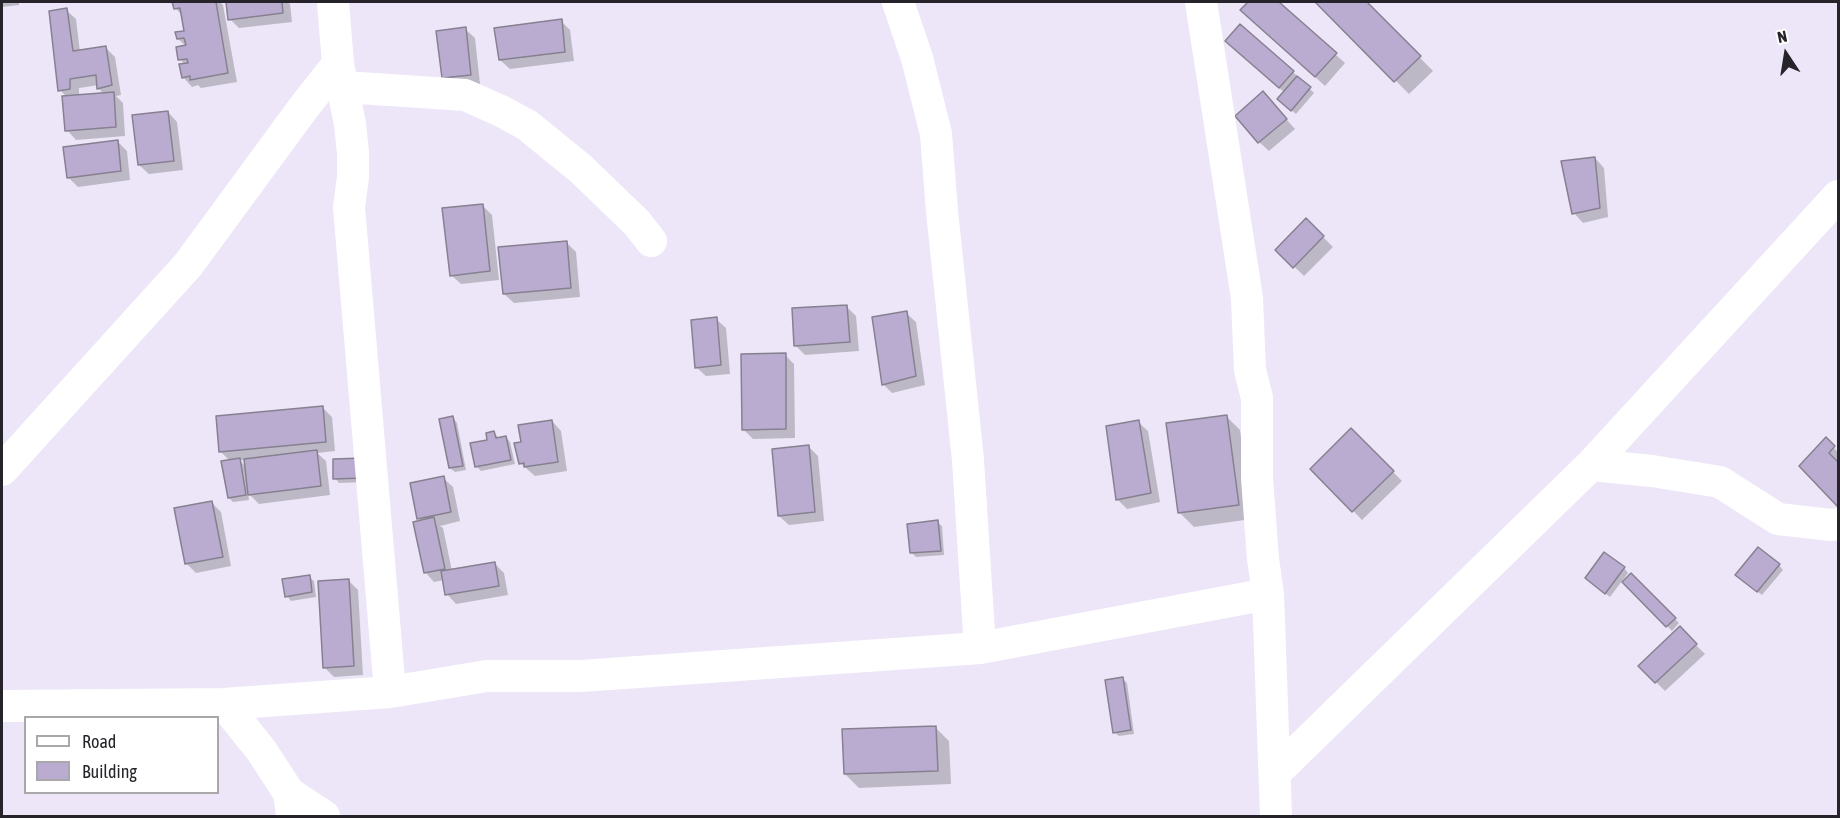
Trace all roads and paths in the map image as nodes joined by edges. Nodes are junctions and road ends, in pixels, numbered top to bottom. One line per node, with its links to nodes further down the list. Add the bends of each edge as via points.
1 (333, 2): 4 (street)
2 (898, 2): 11 (street, via 936,134 968,460)
3 (1201, 2): 10 (street, via 1247,298)
4 (341, 75): 6 (street, via 465,95 501,111 527,125 581,169); 8 (street, via 188,265); 12 (street, via 353,153 349,207)
5 (1839, 196): 7 (street)
6 (651, 241)
7 (1592, 465): 9 (street, via 1720,482 1778,519); 15 (street)
8 (2, 470)
9 (1839, 524)
10 (1268, 594): 11 (street); 15 (street)
11 (980, 648): 12 (street, via 581,676 487,676)
12 (390, 692): 13 (street)
13 (224, 704): 14 (street); 16 (street, via 261,750)
14 (2, 706)
15 (1275, 773): 18 (street)
16 (290, 805): 17 (street)
17 (324, 816)
18 (1276, 816)

